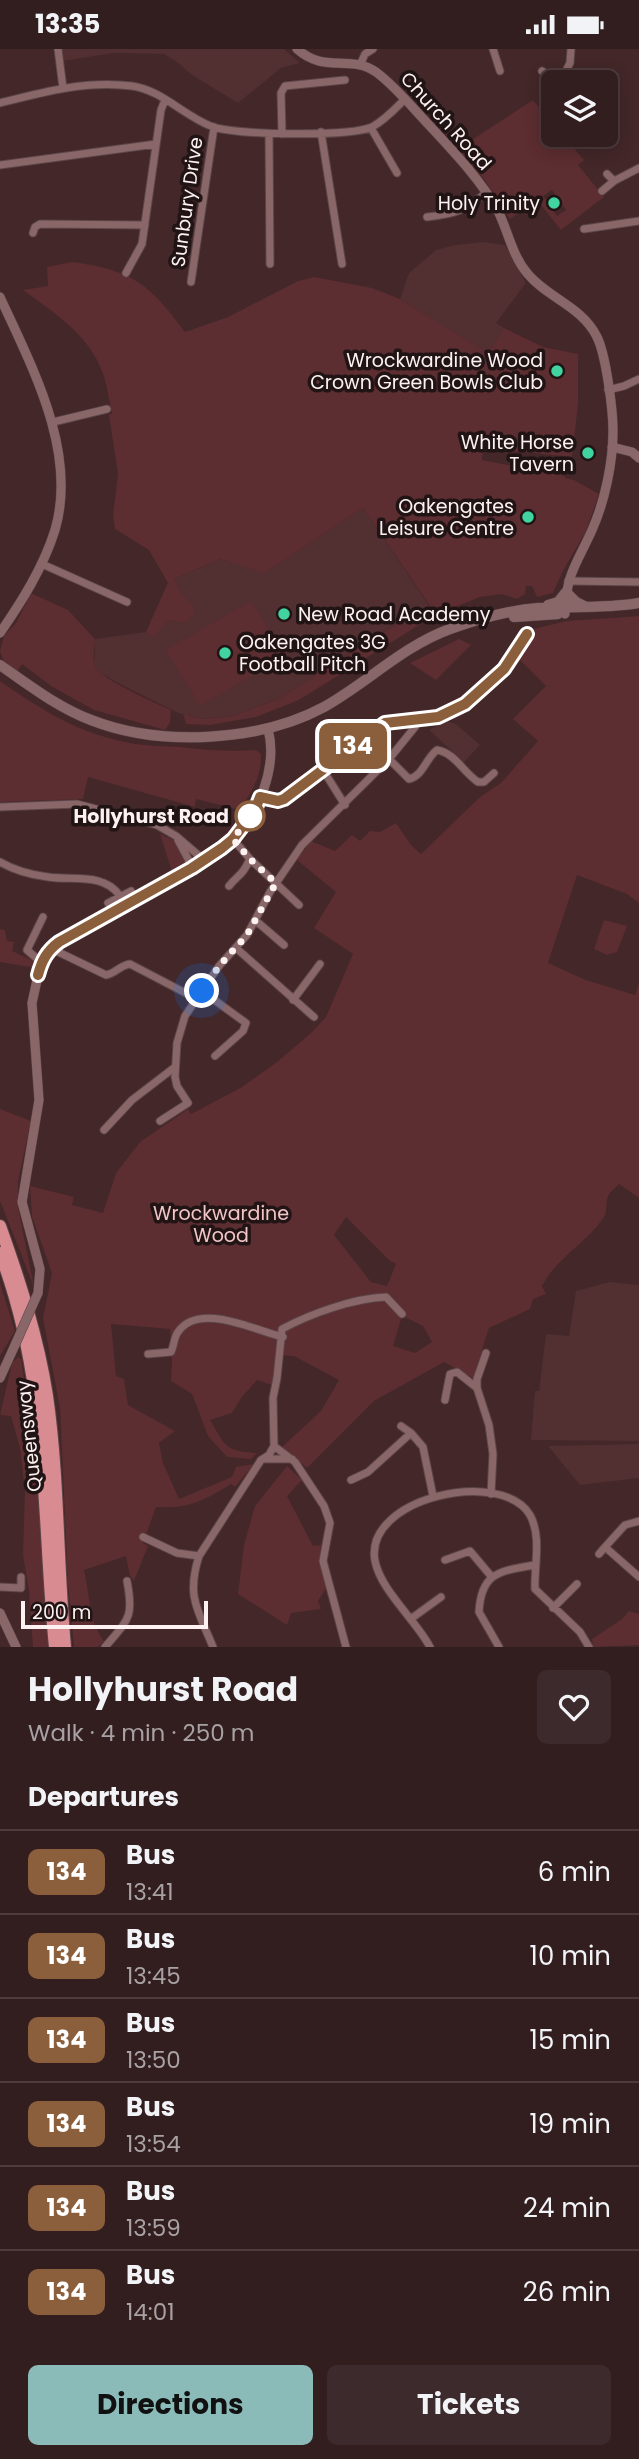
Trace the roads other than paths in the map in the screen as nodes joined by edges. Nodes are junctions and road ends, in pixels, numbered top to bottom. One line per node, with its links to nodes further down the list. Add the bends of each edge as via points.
1 (58, 49): 10 (street)
2 (297, 49): 6 (street, Church Road, via 317,62)
3 (373, 49): 6 (street)
4 (493, 49): 8 (street)
5 (571, 49): 7 (street)
6 (360, 65): 11 (street, Church Road, via 376,72)
7 (566, 70)
8 (500, 71)
9 (345, 80): 18 (street, via 285,86 281,93)
10 (63, 88): 12 (street, via 135,86); 13 (street)
11 (405, 99): 15 (street); 26 (street, Church Road)
12 (164, 100): 14 (street); 19 (street)
13 (0, 103)
14 (214, 127): 17 (street); 35 (street, Sunbury Drive)
15 (371, 128): 16 (street); 22 (street)
16 (321, 132): 18 (street); 33 (street)
17 (269, 134): 18 (street); 32 (street)
18 (282, 134)
19 (156, 144): 20 (street); 29 (street)
20 (0, 165)
21 (639, 168): 24 (street)
22 (397, 173)
23 (607, 174): 24 (street)
24 (614, 181): 25 (street)
25 (602, 191)
26 (486, 193): 27 (street, via 452,215); 39 (street, Church Road, via 525,271 570,305 597,336)
27 (427, 217)
28 (639, 221): 30 (street)
29 (145, 225): 31 (street, via 40,224); 34 (street, via 142,244)
30 (584, 229)
31 (33, 233)
32 (270, 264)
33 (342, 264)
34 (127, 273)
35 (191, 282)
36 (0, 297): 37 (street)
37 (3, 313): 41 (street)
38 (639, 379): 39 (street)
39 (608, 390): 42 (street, Church Road)
40 (107, 409): 41 (street)
41 (53, 422): 44 (street, via 61,479 59,510)
42 (612, 447): 43 (street); 46 (street, Church Road, via 593,528)
43 (639, 458)
44 (42, 564): 47 (street); 48 (street)
45 (639, 582): 46 (street)
46 (567, 587): 50 (main road, via 558,602); 51 (main road, via 576,602); 53 (street, Church Road)
47 (24, 594): 54 (street); 55 (street)
48 (127, 602)
49 (639, 603): 51 (main road)
50 (541, 608): 53 (main road); 60 (main road, via 485,618 435,635 325,706)
51 (587, 608): 53 (main road)
52 (639, 609): 53 (main road)
53 (565, 611): 60 (main road, via 507,617 452,632 402,658 309,720)
54 (0, 625)
55 (0, 633)
56 (527, 634): 59 (street, via 504,669 471,699 442,716)
57 (0, 665): 60 (main road, via 67,710 117,728 197,737)
58 (0, 672): 60 (main road, via 77,719 146,739 239,739)
59 (418, 719): 61 (street); 62 (street, via 385,723)
60 (269, 731): 64 (street, via 271,759)
61 (389, 759): 63 (street, via 409,779 415,778 437,750 452,757 478,782); 65 (street)
62 (323, 770): 64 (street, via 284,799); 65 (street)
63 (494, 773)
64 (260, 797): 68 (street)
65 (345, 805): 73 (street, via 310,835)
66 (0, 807): 67 (street, via 77,804 158,825)
67 (176, 836): 70 (street); 72 (street)
68 (233, 839): 69 (street); 70 (street)
69 (250, 859): 73 (street); 74 (street, via 243,875)
70 (204, 860): 72 (street)
71 (0, 862): 76 (street, via 47,877 83,877 107,884)
72 (192, 868): 82 (street)
73 (276, 883): 78 (street); 80 (street)
74 (229, 886)
75 (131, 891): 76 (street)
76 (120, 896): 77 (street)
77 (108, 903)
78 (299, 905)
79 (43, 917): 84 (street, via 27,950)
80 (256, 920): 81 (street); 83 (street)
81 (284, 945)
82 (50, 948): 84 (street); 87 (street, via 106,975 130,964)
83 (236, 948): 86 (street); 88 (street)
84 (41, 962): 100 (street, bridge, via 32,1003 39,1100 22,1202 40,1269 38,1293)
85 (320, 964): 88 (street)
86 (202, 991): 87 (street); 90 (street, via 246,1023)
87 (197, 999): 91 (street, via 180,1027)
88 (293, 1000): 89 (street)
89 (313, 1017)
90 (215, 1056)
91 (175, 1067): 92 (street, via 177,1086 188,1103); 93 (street)
92 (160, 1121)
93 (106, 1125)
94 (0, 1226): 130 (highway, Queensway, via 32,1323 47,1396)
95 (0, 1253): 129 (highway, Queensway, via 20,1315 39,1412)
96 (402, 1314): 97 (street, via 386,1297 369,1298 296,1321 282,1329)
97 (283, 1337): 99 (street, via 223,1319 197,1319 177,1333 171,1352); 105 (street, via 273,1398)
98 (486, 1353): 101 (street)
99 (148, 1354)
100 (0, 1378)
101 (477, 1388): 102 (street, via 457,1372 450,1374); 109 (street, via 493,1454)
102 (445, 1400)
103 (401, 1426): 104 (street)
104 (411, 1433): 108 (street, via 368,1472); 110 (street, via 423,1447)
105 (274, 1446): 106 (street); 107 (street)
106 (292, 1459): 107 (street); 133 (street, via 324,1506 330,1523 323,1561)
107 (261, 1460): 115 (street)
108 (351, 1480)
109 (491, 1494): 110 (street); 117 (street, via 511,1499 529,1514 536,1531)
110 (433, 1496): 127 (street, via 385,1525 374,1550 382,1579)
111 (639, 1521): 113 (street, via 625,1525)
112 (143, 1537): 115 (street, via 177,1553)
113 (606, 1547): 114 (street); 120 (street)
114 (599, 1554)
115 (199, 1556): 132 (street, via 192,1589)
116 (445, 1560): 118 (street, via 470,1551)
117 (534, 1565): 118 (street); 125 (street, via 535,1589)
118 (491, 1576): 135 (street, via 480,1595 479,1612)
119 (21, 1577): 123 (street, via 21,1588)
120 (639, 1577)
121 (127, 1581): 131 (street, via 132,1607)
122 (576, 1584): 125 (street)
123 (0, 1587)
124 (441, 1597): 127 (street)
125 (553, 1608): 136 (street, via 580,1632)
126 (0, 1613): 128 (street)
127 (412, 1618): 134 (street)
128 (16, 1647)
129 (55, 1647)
130 (65, 1647)
131 (105, 1647)
132 (213, 1647)
133 (346, 1647)
134 (430, 1647)
135 (499, 1647)
136 (589, 1647)

